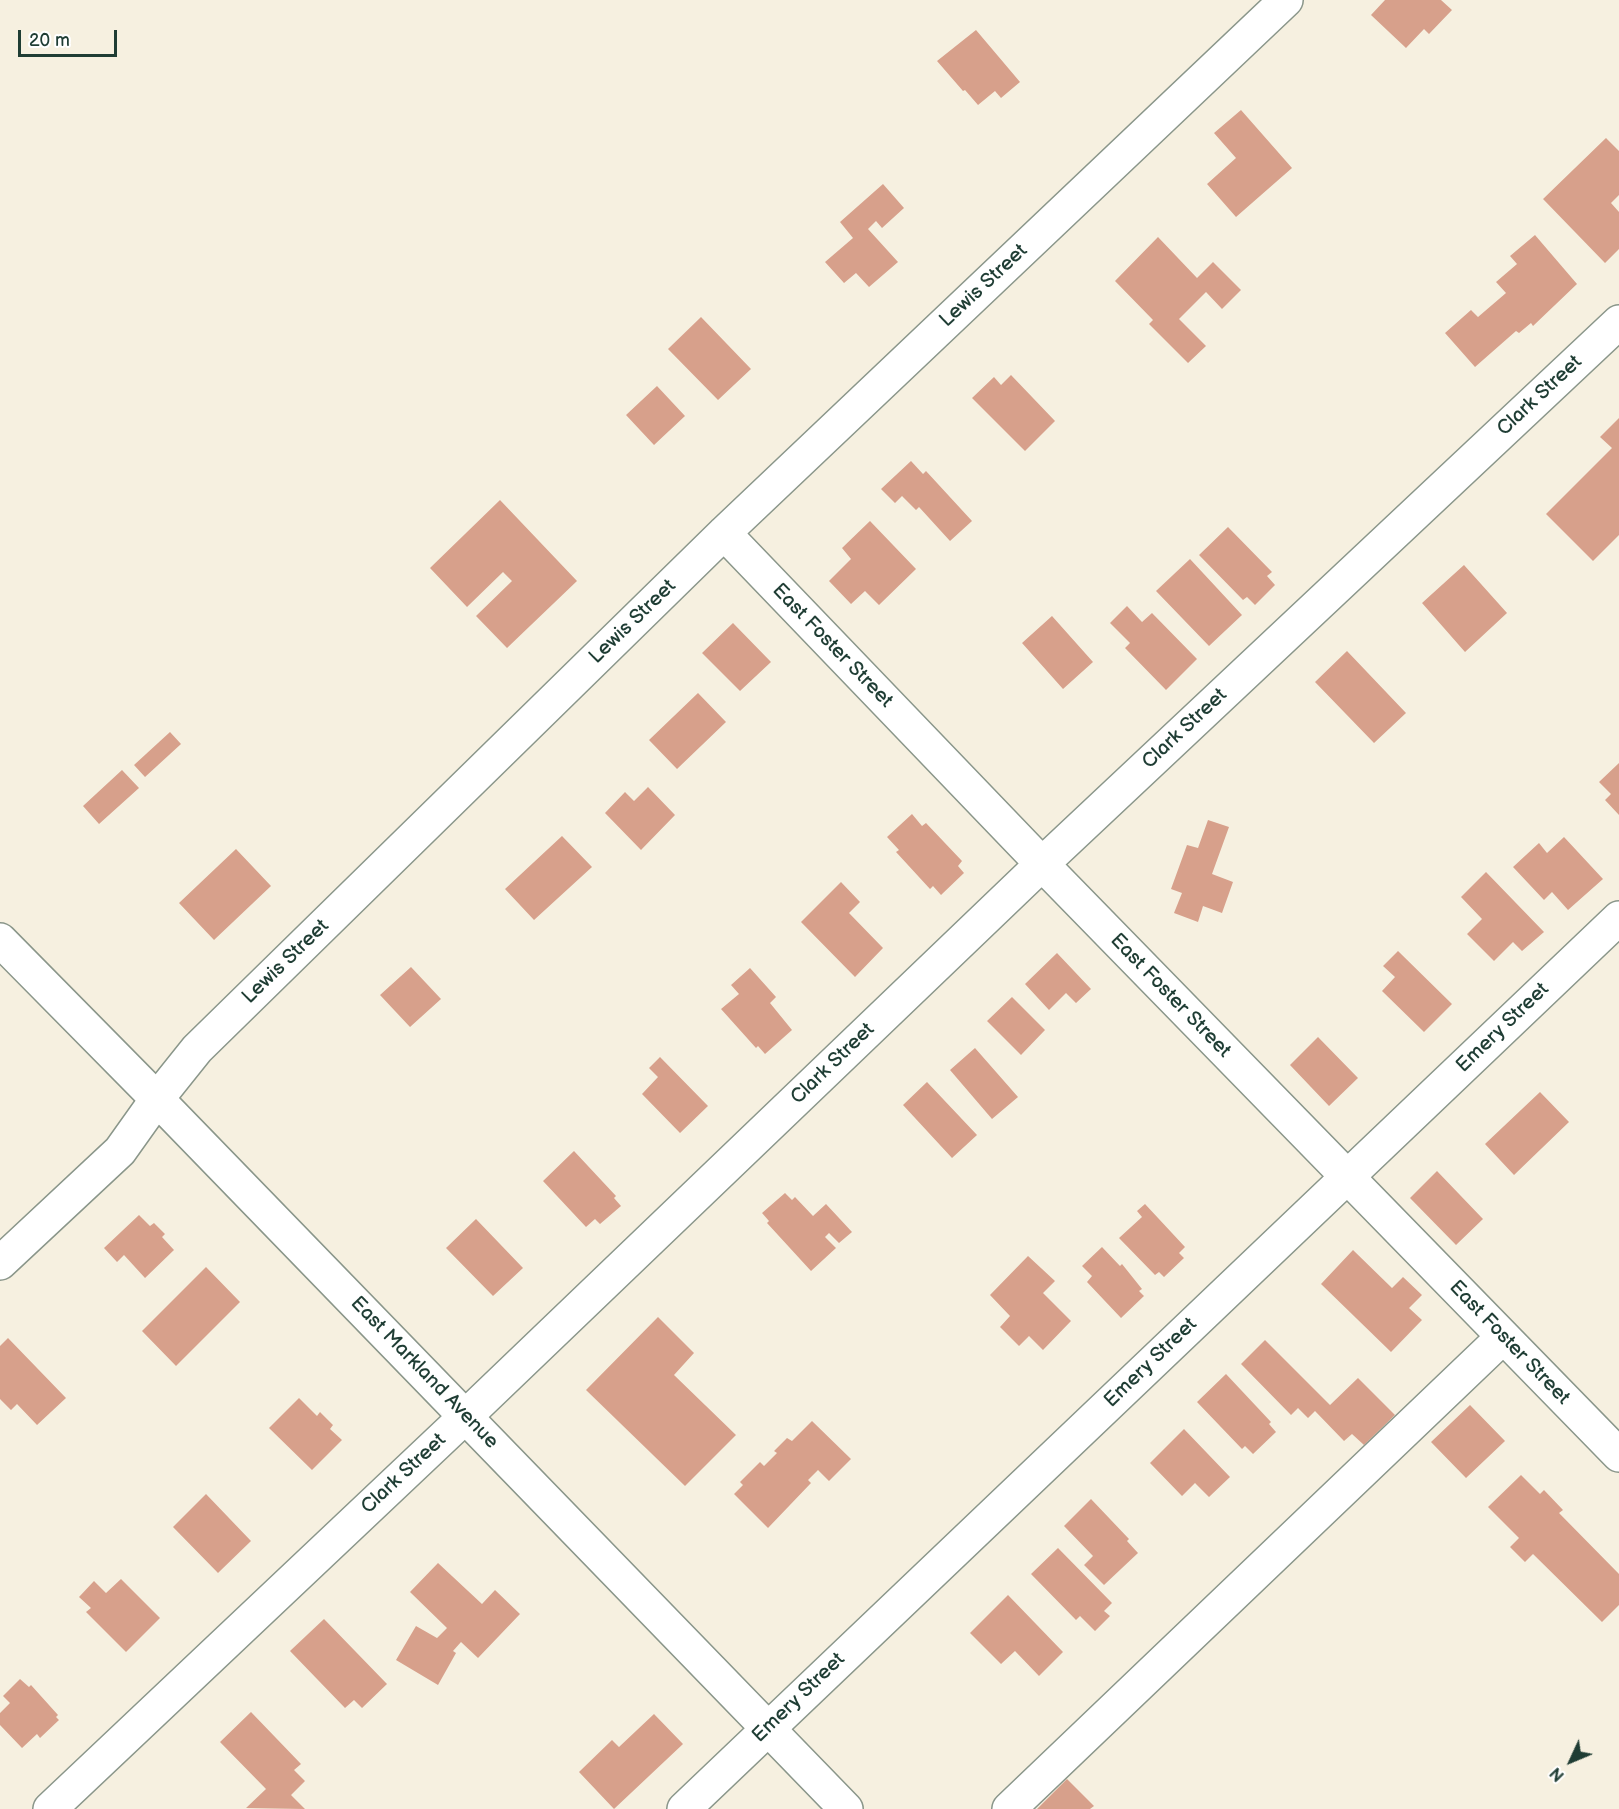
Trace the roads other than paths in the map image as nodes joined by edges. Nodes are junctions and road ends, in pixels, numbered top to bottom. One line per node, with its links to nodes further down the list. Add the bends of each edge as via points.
1 (1286, 0): 3 (street, Lewis Street)
2 (1619, 322): 4 (street, Clark Street)
3 (724, 533): 4 (street, East Foster Street); 7 (street, Lewis Street, via 197,1049)
4 (1042, 864): 8 (street, East Foster Street); 11 (street, Clark Street)
5 (1619, 918): 8 (street, Emery Street)
6 (0, 940): 7 (street, East Markland Avenue)
7 (158, 1099): 9 (street, Lewis Street, via 120,1151); 11 (street, East Markland Avenue)
8 (1346, 1177): 10 (street, East Foster Street); 13 (street, Emery Street)
9 (0, 1263)
10 (1503, 1337): 12 (street, East Foster Street); 17 (street)
11 (466, 1416): 13 (street, East Markland Avenue); 14 (street, Clark Street)
12 (1619, 1455)
13 (767, 1730): 15 (street, Emery Street); 16 (street, East Markland Avenue)
14 (50, 1809)
15 (684, 1809)
16 (846, 1809)
17 (1009, 1809)

